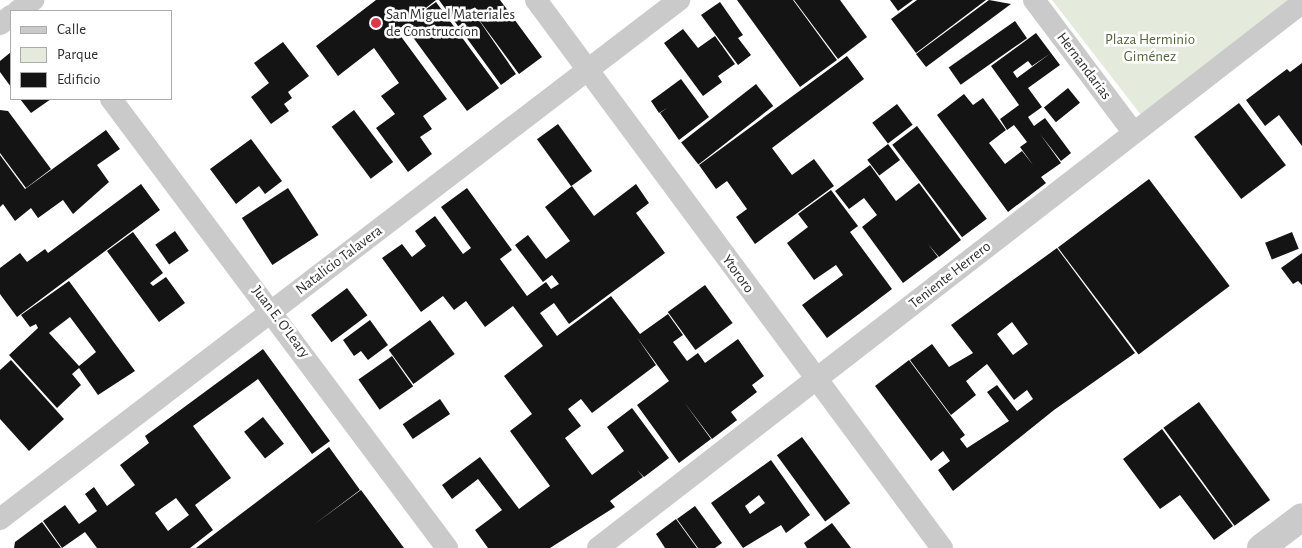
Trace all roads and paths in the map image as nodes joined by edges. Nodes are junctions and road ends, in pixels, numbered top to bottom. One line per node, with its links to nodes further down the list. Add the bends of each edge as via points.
1 (34, 0): 6 (street); 7 (street)
2 (536, 0): 8 (street, Ytororo)
3 (679, 0): 8 (street, Natalicio Talavera)
4 (1034, 0): 10 (street, Hernandarias)
5 (1302, 3): 10 (street, Teniente Herrero)
6 (19, 10)
7 (44, 10)
8 (589, 70): 11 (street, Natalicio Talavera); 12 (street, Ytororo)
9 (112, 100): 11 (street, Juan E. O'Leary)
10 (1134, 133): 12 (street, Teniente Herrero)
11 (272, 310): 14 (street, Natalicio Talavera); 15 (street, Juan E. O'Leary)
12 (815, 379): 16 (street, Teniente Herrero); 17 (street, Ytororo)
13 (1302, 517): 18 (street)
14 (0, 519)
15 (447, 548)
16 (598, 548)
17 (942, 548)
18 (1261, 548)

